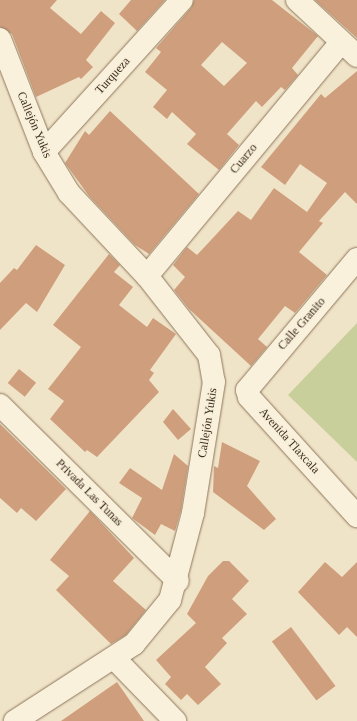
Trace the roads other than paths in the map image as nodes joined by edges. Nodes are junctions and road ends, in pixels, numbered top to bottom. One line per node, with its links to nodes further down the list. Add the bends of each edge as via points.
1 (182, 0): 6 (street, Turqueza)
2 (297, 0): 4 (street)
3 (0, 39): 6 (street, Callejón Yukis)
4 (341, 42): 5 (street); 8 (street, Cuarzo)
5 (357, 56)
6 (44, 152): 8 (street, Callejón Yukis, via 69,193)
7 (357, 259): 10 (street, Calle Granito)
8 (147, 276): 9 (street, Callejón Yukis, via 209,356)
9 (214, 382): 10 (street); 13 (street, Callejón Yukis, via 193,513)
10 (247, 390): 12 (street, Avenida Tlaxcala, via 250,397)
11 (0, 404): 13 (street, Privada Las Tunas)
12 (357, 516)
13 (178, 581): 14 (street, Callejón Yukis, via 170,600 134,644)
14 (114, 658): 15 (street, Callejón Yukis); 16 (street)
15 (15, 721)
16 (175, 721)

